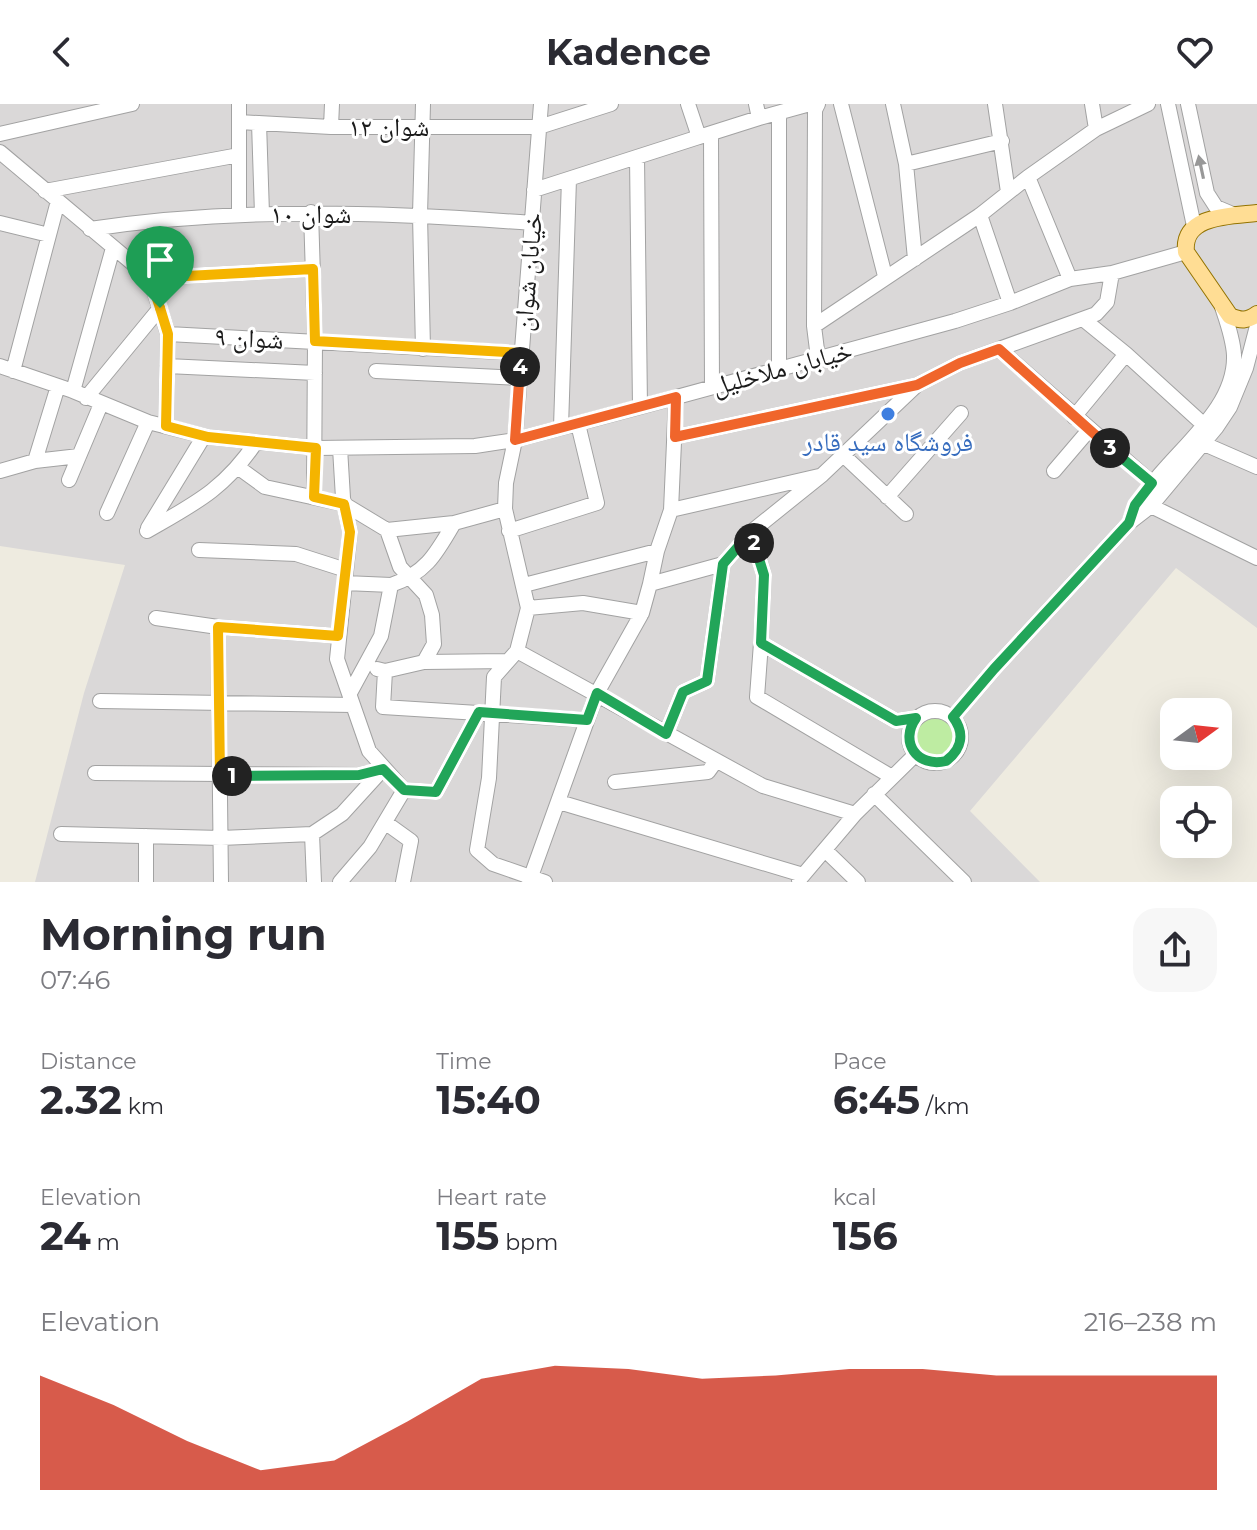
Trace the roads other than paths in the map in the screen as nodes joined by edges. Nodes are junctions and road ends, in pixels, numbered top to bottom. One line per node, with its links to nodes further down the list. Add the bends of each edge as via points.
1 (132, 104): 26 (street)
2 (239, 104): 20 (street)
3 (332, 104): 22 (street)
4 (423, 104): 23 (street)
5 (541, 104): 24 (street, خیابان شوان)
6 (611, 104): 24 (street, شوان ۱۲)
7 (688, 104): 27 (street)
8 (810, 104): 19 (street)
9 (818, 104): 64 (street)
10 (841, 104): 56 (street)
11 (911, 104): 17 (street)
12 (995, 104): 28 (street)
13 (1092, 104): 25 (street)
14 (1148, 104): 25 (street)
15 (1168, 104): 48 (street)
16 (1188, 104): 45 (street, one-way to 16, via 1216,207 1207,193)
17 (894, 106): 32 (street)
18 (758, 111): 19 (street); 27 (street)
19 (779, 113): 77 (street)
20 (239, 122): 21 (street, شوان ۱۲); 30 (street)
21 (259, 123): 22 (street, شوان ۱۲); 41 (street)
22 (331, 127): 23 (street, شوان ۱۲)
23 (423, 127): 24 (street, شوان ۱۲); 43 (street)
24 (539, 127): 35 (street, خیابان شوان)
25 (1096, 129): 33 (street)
26 (0, 134)
27 (705, 136): 31 (street); 84 (street)
28 (1002, 141): 32 (street); 37 (street)
29 (0, 152): 36 (street)
30 (239, 155): 36 (street); 42 (street)
31 (637, 157): 34 (street); 88 (street)
32 (906, 164): 53 (street)
33 (1028, 177): 37 (street); 58 (street)
34 (569, 179): 35 (street); 95 (street)
35 (534, 190): 47 (street, خیابان شوان)
36 (45, 191): 38 (street)
37 (1008, 192): 44 (street)
38 (58, 201): 49 (street); 50 (street)
39 (311, 212): 41 (street, شوان ۱۰); 43 (street, شوان ۱۰); 54 (street)
40 (1257, 213): 45 (main road)
41 (262, 214): 42 (street, شوان ۱۰)
42 (239, 215): 49 (street, شوان ۱۰)
43 (420, 215): 47 (street, شوان ۱۰); 69 (street)
44 (980, 215): 53 (street); 59 (street)
45 (1236, 215): 48 (main road)
46 (0, 223): 50 (street)
47 (532, 223): 72 (street, خیابان شوان)
48 (1194, 226): 52 (main road, via 1186,237)
49 (90, 229): 51 (street)
50 (49, 235): 76 (street)
51 (113, 248): 57 (street); 85 (street)
52 (1186, 252): 55 (street, خیابان ملاخلیل); 60 (main road)
53 (915, 259): 56 (street)
54 (313, 269): 57 (street); 67 (street)
55 (1112, 273): 58 (street, خیابان ملاخلیل); 63 (street, via 1107,302)
56 (885, 276): 64 (street)
57 (150, 278): 61 (street)
58 (1070, 279): 59 (street, خیابان ملاخلیل)
59 (1010, 303): 74 (street, خیابان ملاخلیل)
60 (1221, 304): 62 (main road, via 1240,321); 68 (street)
61 (160, 308): 66 (street); 85 (street)
62 (1257, 314)
63 (1083, 319): 70 (street); 73 (street)
64 (814, 326): 74 (street)
65 (1257, 326): 71 (street)
66 (168, 334): 67 (street, شوان ۹); 75 (street)
67 (315, 341): 69 (street, شوان ۹); 79 (street)
68 (1232, 346): 71 (street, via 1243,342); 93 (street, via 1226,390)
69 (423, 349): 72 (street, شوان ۹)
70 (999, 349): 82 (street); 90 (street)
71 (1251, 349): 81 (street)
72 (521, 353): 80 (street, خیابان شوان)
73 (1126, 354): 90 (street); 93 (street)
74 (818, 358): 77 (street, خیابان ملاخلیل)
75 (167, 366): 79 (street); 94 (street)
76 (6, 368): 85 (street, خیابان ملاخلیل)
77 (779, 368): 84 (street, خیابان ملاخلیل)
78 (376, 371): 80 (street)
79 (315, 373): 102 (street)
80 (519, 378): 99 (street, خیابان شوان)
81 (1242, 380): 83 (street); 101 (street, via 1230,407)
82 (917, 385): 98 (street); 104 (street)
83 (1257, 385)
84 (712, 387): 86 (street, خیابان ملاخلیل)
85 (72, 392): 87 (street, خیابان ملاخلیل); 106 (street)
86 (676, 397): 88 (street, خیابان ملاخلیل); 98 (street)
87 (101, 404): 91 (street, خیابان ملاخلیل); 105 (street)
88 (640, 407): 92 (street, خیابان ملاخلیل)
89 (961, 413): 115 (street)
90 (1074, 417): 96 (street)
91 (148, 422): 94 (street, خیابان ملاخلیل); 120 (street)
92 (578, 424): 95 (street, خیابان ملاخلیل); 125 (street, via 597,503)
93 (1204, 425): 113 (street)
94 (166, 426): 97 (street, خیابان ملاخلیل)
95 (561, 427): 99 (street, خیابان ملاخلیل)
96 (1089, 430): 110 (street); 113 (street)
97 (204, 436): 100 (street, خیابان ملاخلیل); 108 (street, via 147,531 205,498)
98 (675, 437): 119 (street)
99 (515, 440): 103 (street, خیابان ملاخلیل, via 475,446); 118 (street, خیابان شوان)
100 (256, 442): 102 (street, خیابان ملاخلیل); 108 (street)
101 (1202, 443): 107 (street); 117 (street)
102 (316, 448): 103 (street, خیابان ملاخلیل); 114 (street)
103 (340, 448): 116 (street)
104 (842, 454): 111 (street); 115 (street)
105 (79, 456): 106 (street); 112 (street)
106 (35, 461): 109 (street)
107 (1257, 467)
108 (239, 468): 114 (street, via 265,487)
109 (0, 471)
110 (1054, 471)
111 (822, 475): 119 (street); 126 (street)
112 (69, 480)
113 (1152, 483): 123 (street)
114 (314, 497): 116 (street)
115 (887, 497): 121 (street)
116 (344, 504): 124 (street); 131 (street, via 350,532)
117 (1151, 506): 123 (street); 129 (street)
118 (505, 509): 122 (street); 125 (street, خیابان شوان)
119 (671, 510): 128 (street)
120 (107, 513)
121 (906, 514)
122 (454, 523): 124 (street); 132 (street, via 425,568)
123 (1129, 523): 151 (street)
124 (387, 530): 132 (street, via 400,567)
125 (509, 531): 135 (street, خیابان شوان)
126 (751, 532): 130 (street); 141 (street, via 764,575)
127 (199, 550): 131 (street, via 296,554)
128 (657, 551): 133 (street); 135 (street)
129 (1257, 558)
130 (723, 564): 133 (street); 154 (street, via 707,681 683,692)
131 (346, 576): 134 (street); 140 (street)
132 (412, 578): 134 (street); 143 (street, via 426,595 432,615 434,644)
133 (650, 584): 137 (street)
134 (391, 585): 144 (street, via 381,636)
135 (524, 585): 136 (street, خیابان شوان)
136 (528, 608): 137 (street, via 583,603); 142 (street)
137 (642, 613): 146 (street)
138 (156, 618): 139 (street)
139 (218, 627): 140 (street); 149 (street)
140 (338, 636): 147 (street, via 337,659)
141 (761, 643): 152 (street, via 896,721); 160 (street, via 757,697)
142 (512, 656): 143 (street); 146 (street); 150 (street, via 494,677)
143 (424, 662): 145 (street)
144 (365, 665): 145 (street); 147 (street)
145 (385, 671): 150 (street, via 383,707)
146 (597, 693): 153 (street); 154 (street)
147 (352, 699): 149 (street); 157 (street, via 369,751)
148 (100, 701): 149 (street)
149 (219, 703): 159 (street)
150 (486, 713): 153 (street); 162 (street, via 436,792); 173 (street, via 489,778 477,850 493,864)
151 (953, 717): 152 (street, via 938,710); 155 (street, via 961,732 953,756 937,763)
152 (916, 718): 155 (street, via 908,735)
153 (587, 720): 164 (street)
154 (666, 734): 156 (street)
155 (916, 754): 160 (street)
156 (716, 761): 161 (street, via 708,772); 165 (street, via 763,786)
157 (383, 769): 159 (street, via 359,775); 162 (street); 168 (street, via 342,814)
158 (95, 773): 159 (street)
159 (220, 776): 170 (street)
160 (892, 777): 163 (street)
161 (615, 782)
162 (404, 790): 166 (street)
163 (874, 794): 165 (street); 180 (street)
164 (559, 802): 172 (street); 173 (street)
165 (855, 814): 171 (street)
166 (386, 823): 177 (street); 178 (street, via 411,841)
167 (61, 834): 169 (street)
168 (312, 834): 170 (street); 176 (street)
169 (146, 836): 170 (street); 174 (street)
170 (221, 838): 175 (street)
171 (825, 850): 172 (street); 179 (street)
172 (800, 879)
173 (535, 880)
174 (146, 882)
175 (221, 882)
176 (314, 882)
177 (339, 882)
178 (403, 882)
179 (858, 882)
180 (964, 882)

